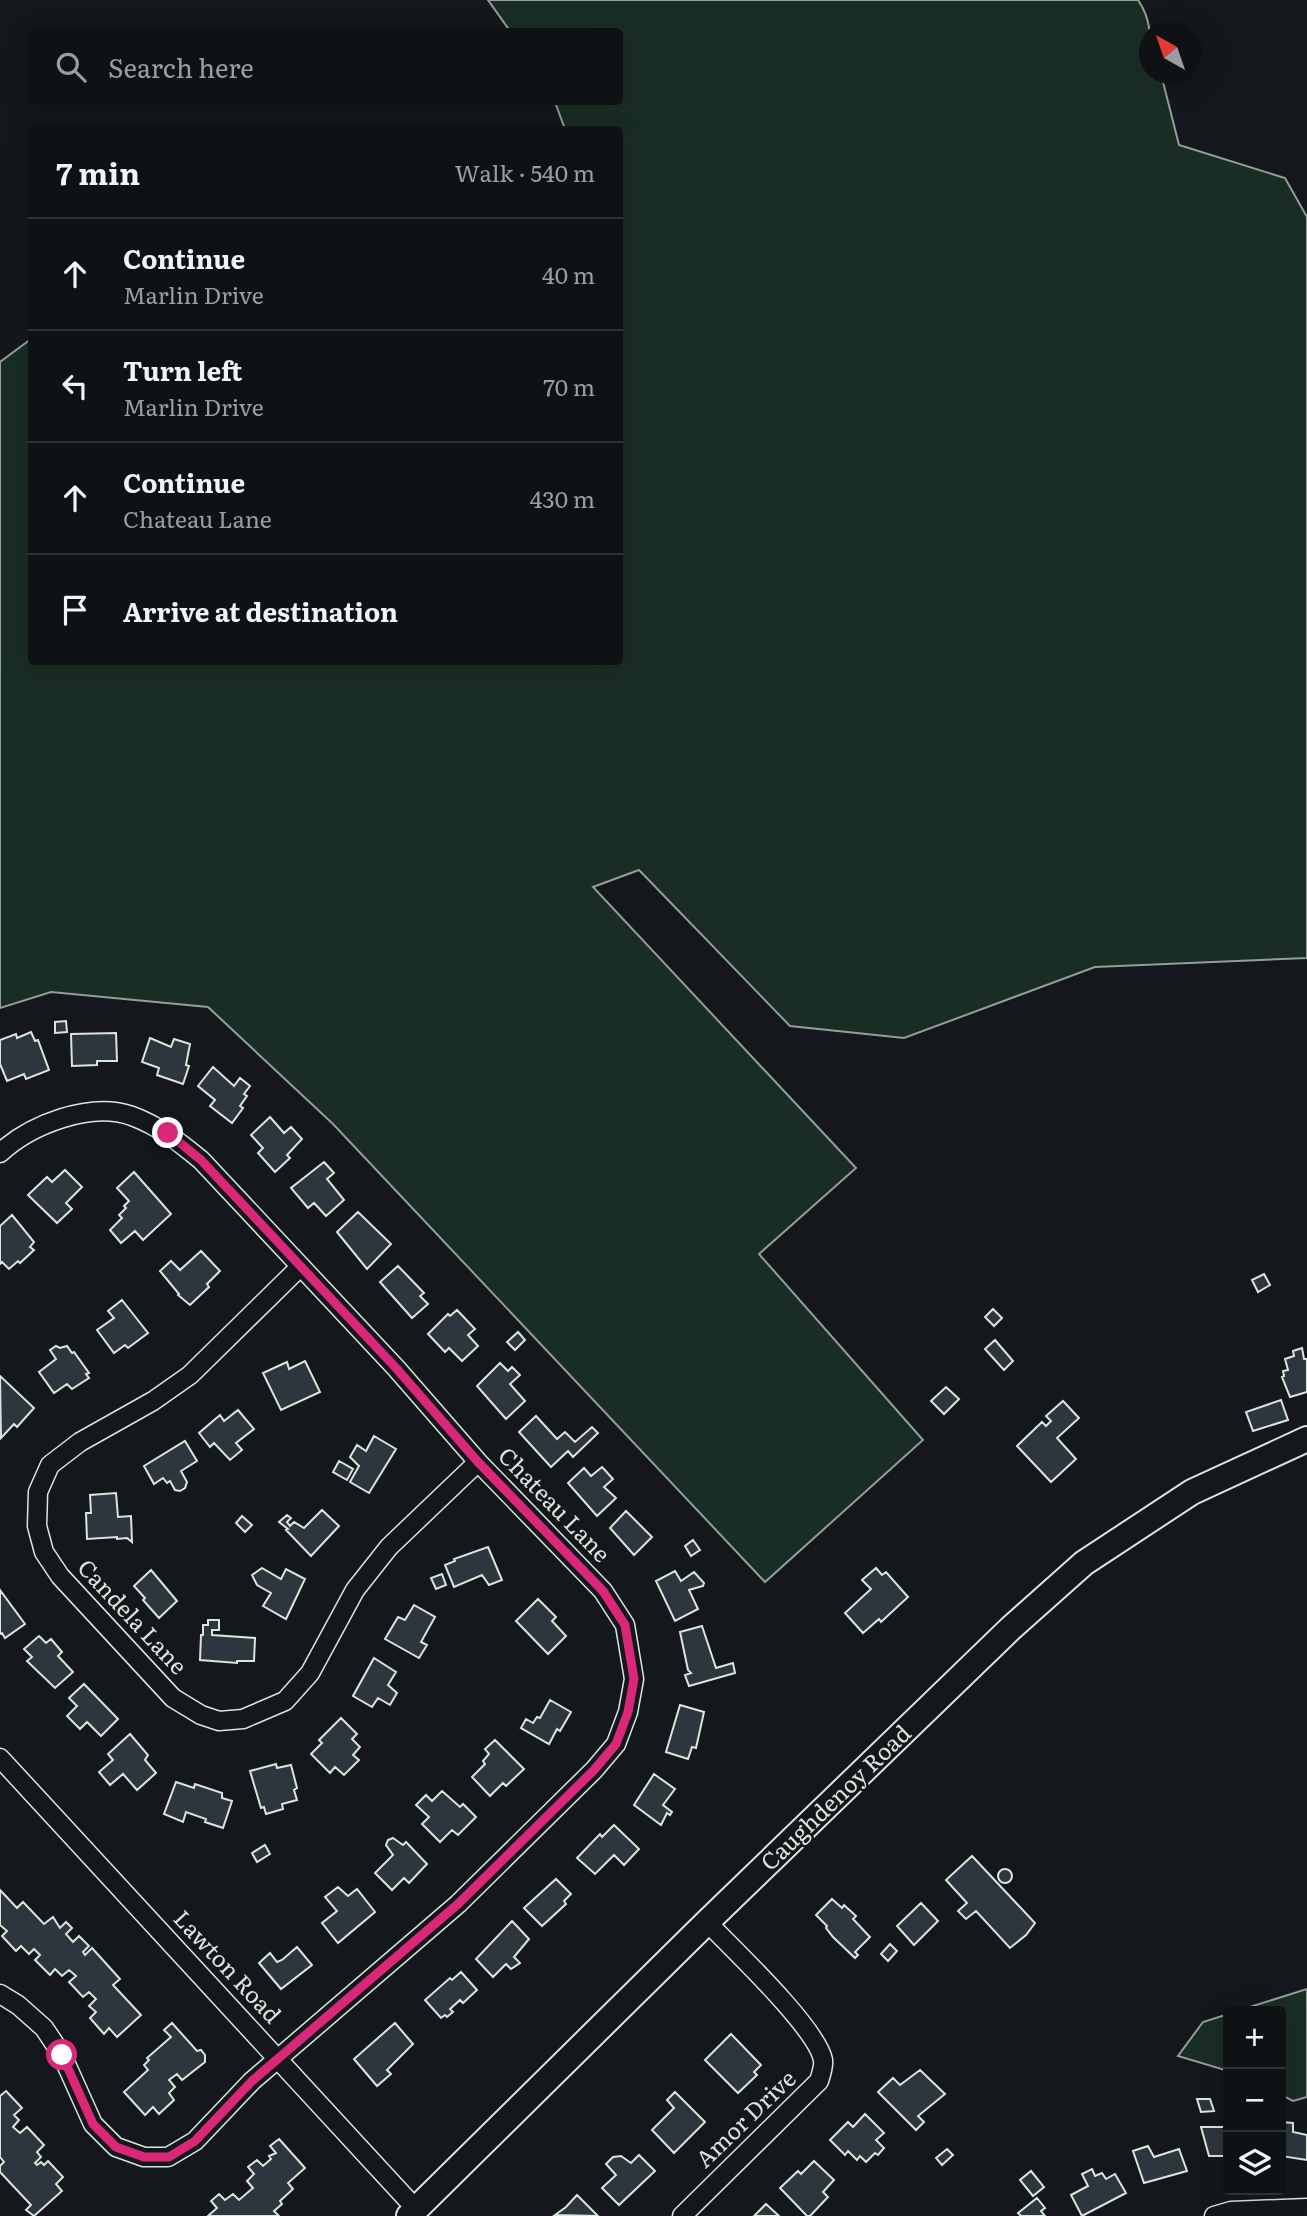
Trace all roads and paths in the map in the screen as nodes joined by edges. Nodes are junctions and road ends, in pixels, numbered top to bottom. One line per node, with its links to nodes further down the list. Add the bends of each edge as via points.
1 (0, 1153): 2 (street, Chateau Lane, via 48,1121 90,1113 130,1115 168,1133 201,1160)
2 (300, 1267): 4 (street, Chateau Lane); 4 (street, Candela Lane, via 190,1375 80,1441 50,1465 38,1492 37,1526 44,1552 60,1576 173,1698 219,1721 243,1719 285,1701 310,1673 355,1590 389,1547)
3 (1307, 1439): 6 (street, Caughdenoy Road, via 1183,1497 1084,1563)
4 (478, 1462): 8 (street, Chateau Lane, via 603,1591 625,1625 634,1679 628,1712 616,1744 594,1770 458,1904)
5 (0, 1758): 8 (street, Lawton Road)
6 (707, 1922): 10 (street, Caughdenoy Road); 11 (street, Amor Drive, via 775,1992 815,2040 823,2061 820,2081)
7 (0, 1994): 8 (street, Chateau Lane, via 44,2028 62,2055 93,2124 116,2147 144,2157 169,2157 195,2141)
8 (279, 2059): 10 (street, Lawton Road)
9 (1301, 2210): 12 (street, via 1231,2211)
10 (412, 2213)
11 (682, 2216)
12 (1214, 2216)

